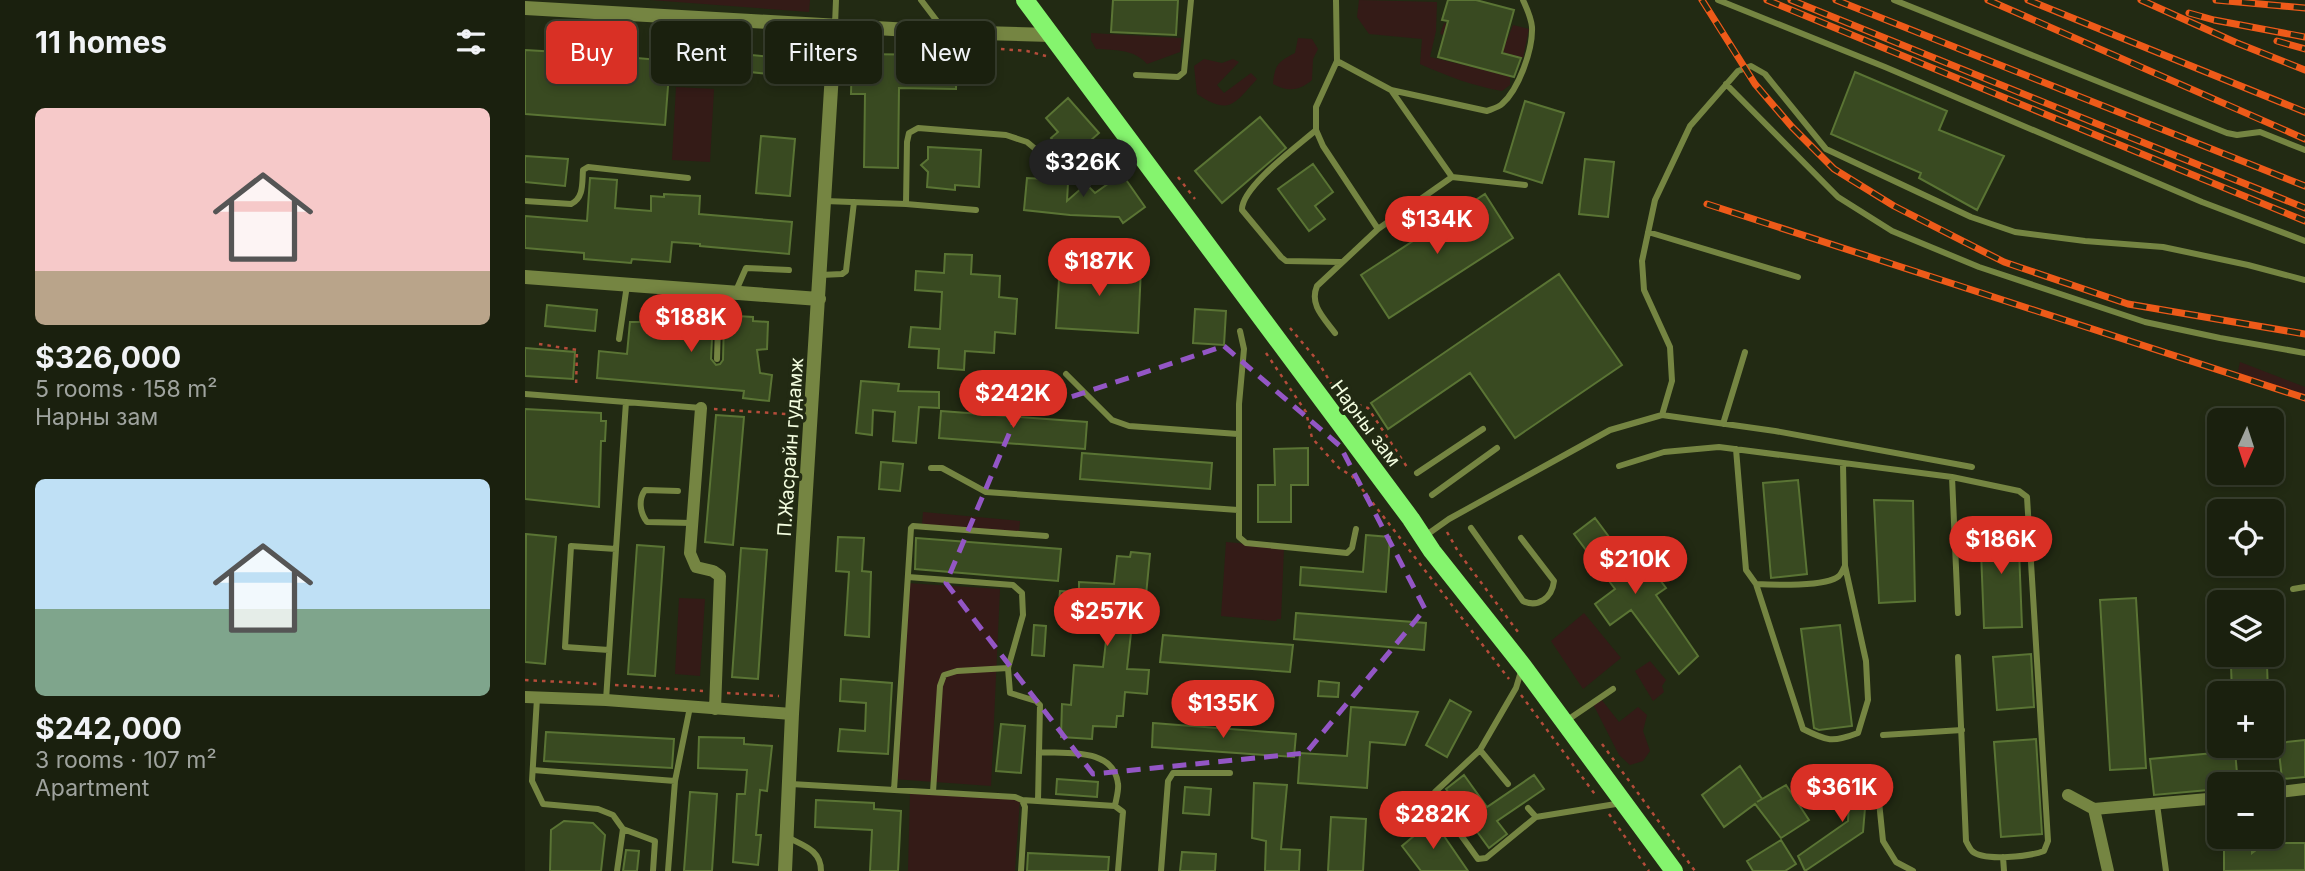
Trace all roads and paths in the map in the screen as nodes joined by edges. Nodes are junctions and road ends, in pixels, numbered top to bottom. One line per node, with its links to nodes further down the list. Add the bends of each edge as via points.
1 (836, 0): 11 (lane)
2 (921, 0): 12 (lane)
3 (1025, 0): 15 (main road, Нарны зам)
4 (1191, 0): 19 (lane, via 1184,72 1178,77)
5 (1336, 0): 18 (lane)
6 (1523, 0): 22 (lane, via 1532,29 1528,53 1521,75 1501,105 1487,111)
7 (1718, 0): 38 (lane)
8 (1894, 0): 24 (lane, via 2227,133 2260,132)
9 (525, 8): 10 (street)
10 (711, 19): 13 (street)
11 (835, 21)
12 (937, 21)
13 (765, 22)
14 (995, 33): 15 (street)
15 (1051, 35): 25 (main road, Нарны зам)
16 (996, 49): 17 (path)
17 (1049, 57)
18 (1336, 61): 22 (lane); 23 (lane, via 1316,107)
19 (1136, 75)
20 (831, 84): 32 (street, П.Жасрайн гудамж)
21 (1726, 84): 37 (lane, via 1690,126 1655,200); 44 (lane, via 1744,66 1751,66 1765,74 1826,149 1971,217 2015,232 2163,247); 56 (lane, via 1838,197 1892,231 1979,267 2145,322)
22 (1391, 90): 27 (lane)
23 (1317, 130): 36 (lane, via 1322,146); 39 (lane, via 1261,177 1242,210 1286,261)
24 (2305, 150)
25 (1141, 156): 34 (lane, via 1090,181 1073,180 1027,142 1006,135 918,128 909,133 907,142); 86 (main road, Нарны зам)
26 (1178, 177): 30 (path)
27 (1452, 177): 29 (lane); 36 (lane)
28 (688, 178): 31 (lane, via 588,167 583,170 581,194 575,202)
29 (1525, 186)
30 (1194, 199)
31 (525, 201)
32 (824, 201): 33 (lane); 41 (street, П.Жасрайн гудамж)
33 (854, 202): 34 (lane); 41 (lane, via 846,271)
34 (906, 204): 35 (lane)
35 (976, 210)
36 (1378, 229): 39 (lane)
37 (1648, 232): 42 (lane); 66 (lane, via 1642,261 1644,290 1670,347 1672,381)
38 (2305, 241)
39 (1341, 262): 51 (lane, via 1313,296)
40 (789, 270): 47 (lane, via 746,268)
41 (820, 275): 48 (street, П.Жасрайн гудамж)
42 (1798, 277)
43 (525, 280): 45 (street)
44 (2305, 280)
45 (627, 285): 46 (street); 52 (lane)
46 (719, 292): 47 (street); 57 (lane)
47 (735, 293): 48 (street)
48 (818, 299): 65 (street, П.Жасрайн гудамж)
49 (1291, 329): 59 (path)
50 (1240, 331): 69 (lane, via 1244,349)
51 (1335, 334)
52 (619, 339)
53 (539, 344): 61 (path, via 577,350)
54 (1262, 346): 102 (path, via 1306,412 1312,438 1352,476)
55 (1745, 352): 67 (lane)
56 (2305, 353)
57 (717, 359)
58 (1066, 374): 69 (lane, via 1112,420 1129,426)
59 (1335, 388)
60 (525, 394): 61 (lane)
61 (575, 398): 63 (lane)
62 (1341, 398): 76 (path, via 1368,408)
63 (626, 402): 64 (lane); 88 (lane)
64 (701, 408): 65 (path); 81 (street)
65 (812, 415): 105 (street, П.Жасрайн гудамж)
66 (1662, 415): 67 (lane); 82 (lane, via 1610,430)
67 (1723, 424): 75 (lane)
68 (1483, 429): 76 (lane)
69 (1238, 435): 80 (lane)
70 (1497, 449): 79 (lane)
71 (1736, 449): 72 (lane); 73 (lane, via 1664,452); 91 (lane, via 1746,570)
72 (1843, 464): 77 (lane); 89 (lane)
73 (1619, 466)
74 (931, 467): 80 (lane, via 986,492)
75 (1972, 467)
76 (1415, 474)
77 (1952, 477): 94 (lane); 141 (lane, via 2019,491 2029,505 2048,841 2044,851 2035,855)
78 (678, 491): 81 (lane, via 645,490 641,495 643,516 647,522)
79 (1433, 495)
80 (1238, 510): 84 (lane, via 1239,537 1246,542 1347,553)
81 (692, 523): 104 (street, via 692,562 720,576)
82 (1443, 523): 86 (lane); 95 (path, via 1459,554)
83 (1471, 528): 87 (lane, via 1523,601 1540,604 1550,594 1553,581)
84 (1356, 529)
85 (1046, 537): 90 (lane, via 913,526)
86 (1423, 537): 98 (main road, Нарны зам)
87 (1521, 538)
88 (616, 549): 96 (lane); 96 (lane, via 571,546 565,647)
89 (1845, 566): 91 (lane, via 1838,576 1824,582); 91 (lane, via 1866,661 1868,700 1858,733 1842,739 1824,740 1803,729)
90 (908, 576): 99 (lane, via 1013,585 1023,593 1023,615); 125 (lane)
91 (1756, 584)
92 (2305, 587): 93 (lane)
93 (2293, 589)
94 (1958, 613)
95 (1521, 637)
96 (609, 650): 101 (lane)
97 (1958, 657): 112 (lane)
98 (1523, 666): 102 (lane); 111 (main road, Нарны зам)
99 (1009, 668): 116 (lane, via 1010,693 1040,705); 127 (lane, via 944,675)
100 (525, 680): 101 (path)
101 (607, 684): 104 (path); 107 (lane)
102 (1515, 688): 115 (lane); 135 (path)
103 (1613, 689): 111 (lane)
104 (715, 692): 105 (path); 109 (street)
105 (793, 696): 110 (street, П.Жасрайн гудамж)
106 (531, 698): 107 (street); 117 (lane)
107 (606, 700): 108 (street)
108 (690, 707): 109 (street); 120 (lane)
109 (715, 709): 110 (street)
110 (792, 714): 122 (street, П.Жасрайн гудамж)
111 (1564, 722): 132 (main road, Нарны зам)
112 (1962, 730): 114 (lane); 141 (lane, via 1966,841 1980,855)
113 (1595, 735): 152 (path)
114 (1883, 735)
115 (1480, 750): 123 (lane); 138 (lane, via 1435,792 1435,799 1478,859 1486,858)
116 (1039, 752): 131 (lane); 134 (lane, via 1097,756 1112,767 1119,784)
117 (533, 770): 119 (lane); 120 (lane)
118 (1230, 773): 149 (lane, via 1173,772 1168,781)
119 (529, 781): 139 (lane, via 543,804 598,809 613,815)
120 (675, 781): 144 (lane)
121 (1877, 782): 153 (lane, via 1884,841 1896,862)
122 (789, 783): 125 (lane); 140 (street, П.Жасрайн гудамж)
123 (1508, 784)
124 (2305, 789): 126 (street)
125 (894, 790): 127 (lane)
126 (2284, 791)
127 (933, 792): 130 (lane)
128 (2068, 795): 137 (street)
129 (2207, 799): 133 (street)
130 (1023, 800): 131 (lane); 147 (lane)
131 (1038, 801): 134 (lane)
132 (1625, 802): 135 (lane); 151 (main road, Нарны зам)
133 (2157, 803): 137 (street); 156 (lane)
134 (1115, 806): 148 (lane, via 1123,811)
135 (1604, 807): 138 (lane); 150 (path)
136 (1528, 808): 138 (lane)
137 (2094, 809): 155 (street)
138 (1536, 817)
139 (623, 829): 142 (lane); 143 (lane, via 655,841)
140 (787, 837): 145 (street, П.Жасрайн гудамж); 146 (lane, via 815,852)
141 (2003, 857): 154 (lane)
142 (617, 871)
143 (653, 871)
144 (668, 871)
145 (785, 871)
146 (821, 871)
147 (1021, 871)
148 (1118, 871)
149 (1161, 871)
150 (1649, 871)
151 (1674, 871)
152 (1695, 871)
153 (1913, 871)
154 (2004, 871)
155 (2108, 871)
156 (2166, 871)

